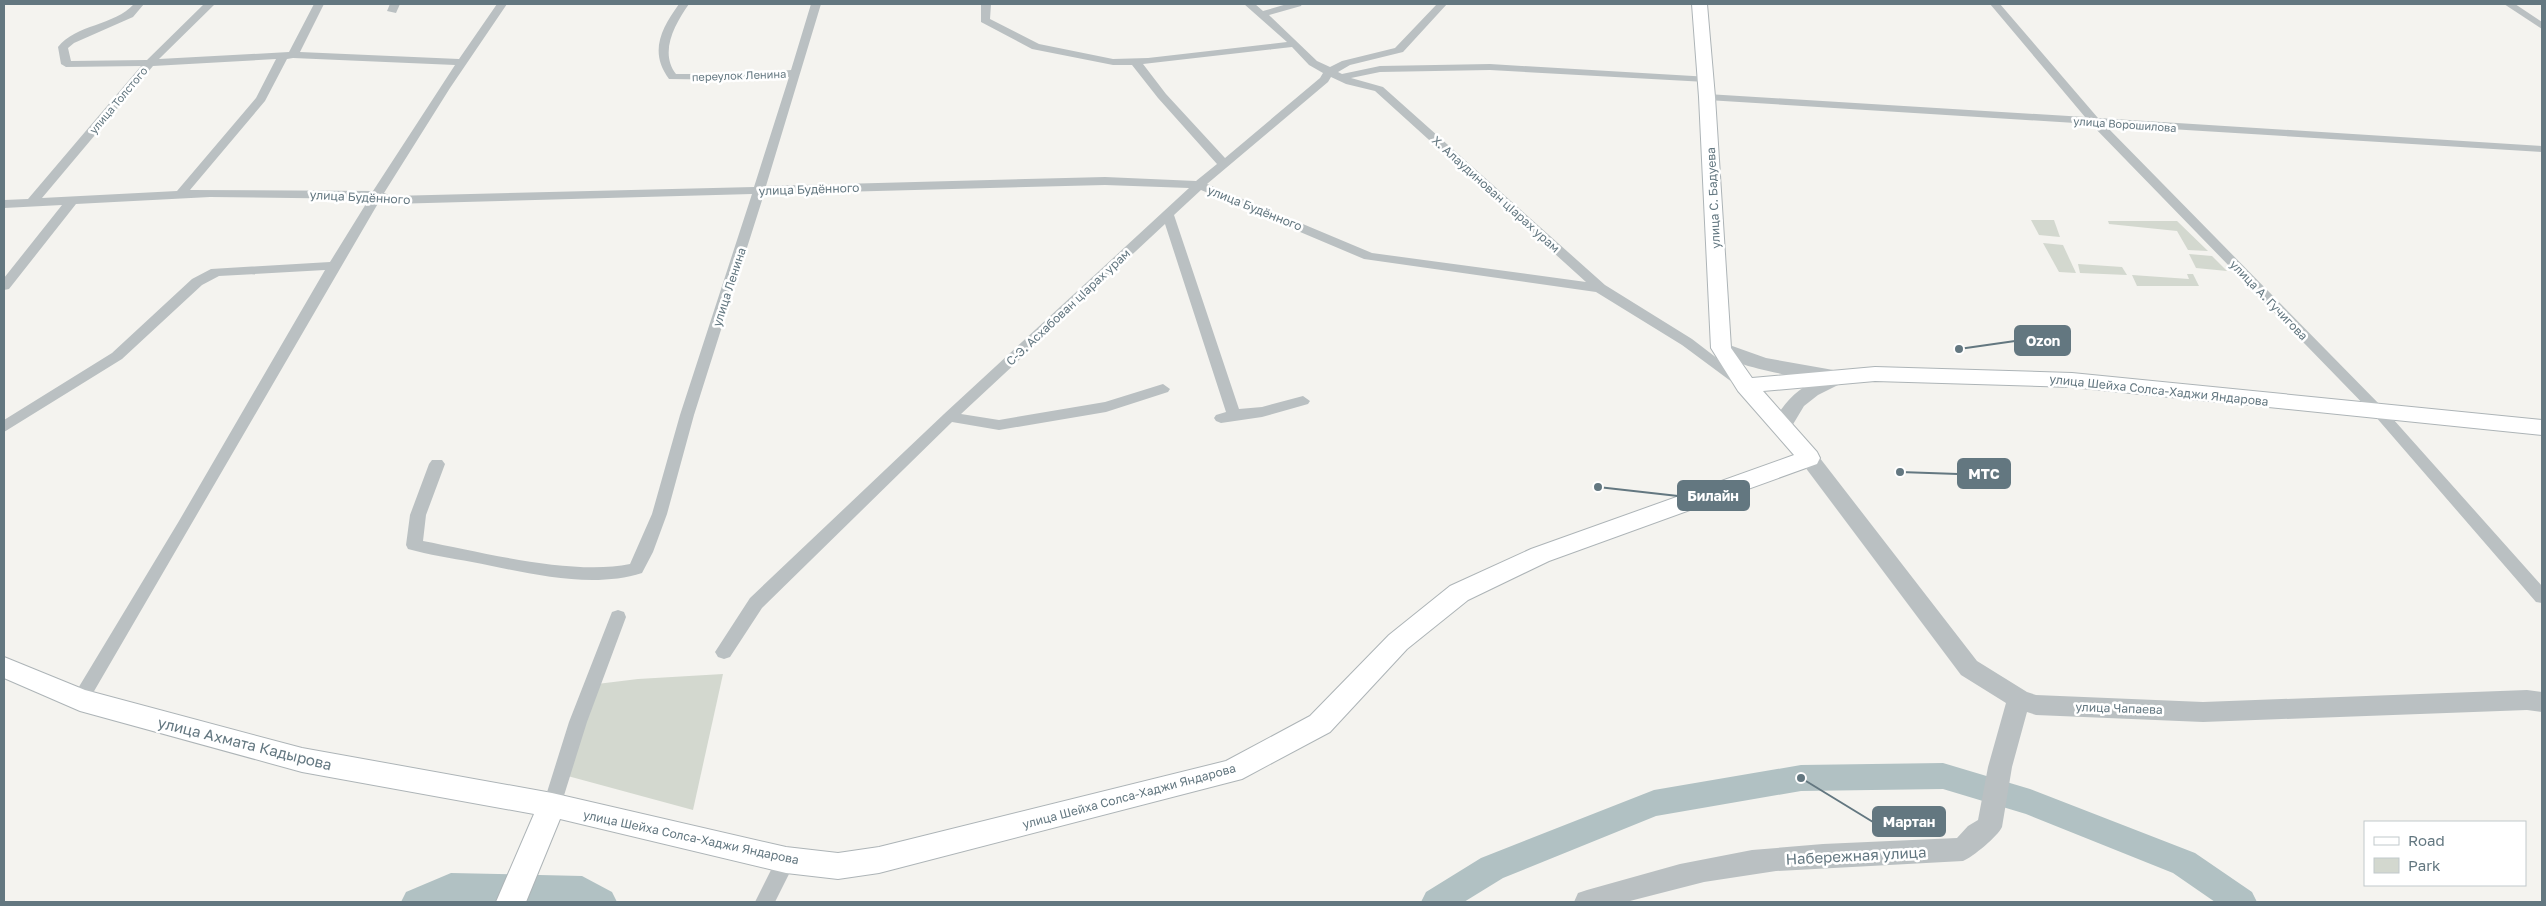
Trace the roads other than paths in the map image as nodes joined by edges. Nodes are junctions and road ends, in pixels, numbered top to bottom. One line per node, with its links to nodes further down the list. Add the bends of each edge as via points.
1 (139, 4): 18 (street, via 129,15 70,41 63,47 66,64)
2 (210, 4): 18 (street, улица Толстого)
3 (319, 4): 17 (street)
4 (502, 4): 19 (street)
5 (684, 4): 23 (street, переулок Ленина, via 675,15 666,41 663,62 673,77)
6 (816, 4): 23 (street, улица Ленина)
7 (986, 4): 20 (street, via 985,20 1036,47 1113,62)
8 (1249, 4): 14 (street, Х. Алаудинован цIарах урам)
9 (1297, 4): 14 (street)
10 (1442, 4): 22 (street, С-Э. Асхабован цIарах урам, via 1399,50 1346,63)
11 (1699, 4): 25 (main road, улица С. Бадуева)
12 (1995, 4): 27 (street, улица А. Гучигова)
13 (2509, 4): 15 (street)
14 (1262, 14): 16 (street, Х. Алаудинован цIарах урам)
15 (2542, 26)
16 (1295, 44): 20 (street); 22 (street, Х. Алаудинован цIарах урам, via 1312,63)
17 (288, 55): 18 (street); 19 (street); 34 (street, via 261,99)
18 (151, 61): 37 (street, улица Толстого)
19 (461, 62): 35 (street)
20 (1135, 62): 31 (street)
21 (1380, 69): 24 (street, улица Ворошилова); 25 (street, улица Ворошилова, via 1509,68); 26 (street)
22 (1328, 72): 24 (street, Х. Алаудинован цIарах урам); 31 (street, С-Э. Асхабован цIарах урам, via 1324,80)
23 (796, 73): 33 (street, улица Ленина)
24 (1343, 77): 26 (street, Х. Алаудинован цIарах урам, via 1350,82)
25 (1706, 88): 27 (street, улица Ворошилова); 43 (main road, улица С. Бадуева)
26 (1379, 89): 42 (street, Х. Алаудинован цIарах урам)
27 (2095, 122): 28 (street, улица Ворошилова); 48 (street, улица А. Гучигова)
28 (2525, 148): 29 (street, улица Ворошилова); 30 (street)
29 (2542, 149)
30 (2542, 161)
31 (1224, 164): 32 (street, С-Э. Асхабован цIарах урам)
32 (1199, 185): 33 (street, улица Будённого, via 1105,181); 39 (street, С-Э. Асхабован цIарах урам); 42 (street, улица Будённого, via 1369,256)
33 (760, 191): 35 (street, улица Будённого, via 391,200); 54 (street, улица Ленина, via 651,538 636,569 626,573 582,573 414,545 418,515)
34 (181, 194): 35 (street, улица Будённого); 36 (street, улица Будённого)
35 (376, 195): 40 (street)
36 (73, 199): 37 (street, улица Будённого); 41 (street)
37 (32, 202): 38 (street, улица Будённого)
38 (4, 204)
39 (1168, 215): 47 (street, via 1228,417); 49 (street, С-Э. Асхабован цIарах урам)
40 (333, 266): 51 (street, via 206,275 117,356); 60 (street)
41 (4, 286)
42 (1600, 288): 45 (street, Х. Алаудинован цIарах урам, via 1687,342)
43 (1721, 348): 44 (street, via 1766,366); 45 (main road)
44 (1839, 377): 45 (main road, улица Шейха Солса-Хаджи Яндарова); 48 (main road, улица Шейха Солса-Хаджи Яндарова, via 1875,374 2072,380); 50 (street, via 1792,404)
45 (1746, 386): 50 (main road)
46 (1163, 389): 49 (street, via 1106,408 999,425)
47 (1303, 401)
48 (2380, 413): 52 (main road, улица Шейха Солса-Хаджи Яндарова); 55 (street, улица А. Гучигова)
49 (949, 417): 57 (street, С-Э. Асхабован цIарах урам, via 756,603)
50 (1782, 426): 53 (main road)
51 (4, 427)
52 (2542, 428)
53 (1809, 458): 59 (street, улица Чапаева, via 1969,668); 63 (main road, улица Шейха Солса-Хаджи Яндарова, via 1540,555 1459,593 1398,642 1320,724 1232,771 879,860 838,866)
54 (437, 464)
55 (2542, 597)
56 (618, 617): 62 (street, via 578,722)
57 (724, 652)
58 (4, 668): 60 (main road, улица Ахмата Кадырова)
59 (2020, 699): 61 (street, улица Чапаева, via 2036,705 2203,712); 66 (street, Набережная улица, via 2000,768 1989,826 1963,850 1776,859 1703,870)
60 (80, 700): 62 (main road, улица Ахмата Кадырова, via 302,760)
61 (2542, 702)
62 (552, 805): 63 (main road, улица Шейха Солса-Хаджи Яндарова); 64 (main road)
63 (786, 860): 65 (street)
64 (511, 902)
65 (765, 902)
66 (1587, 902)

